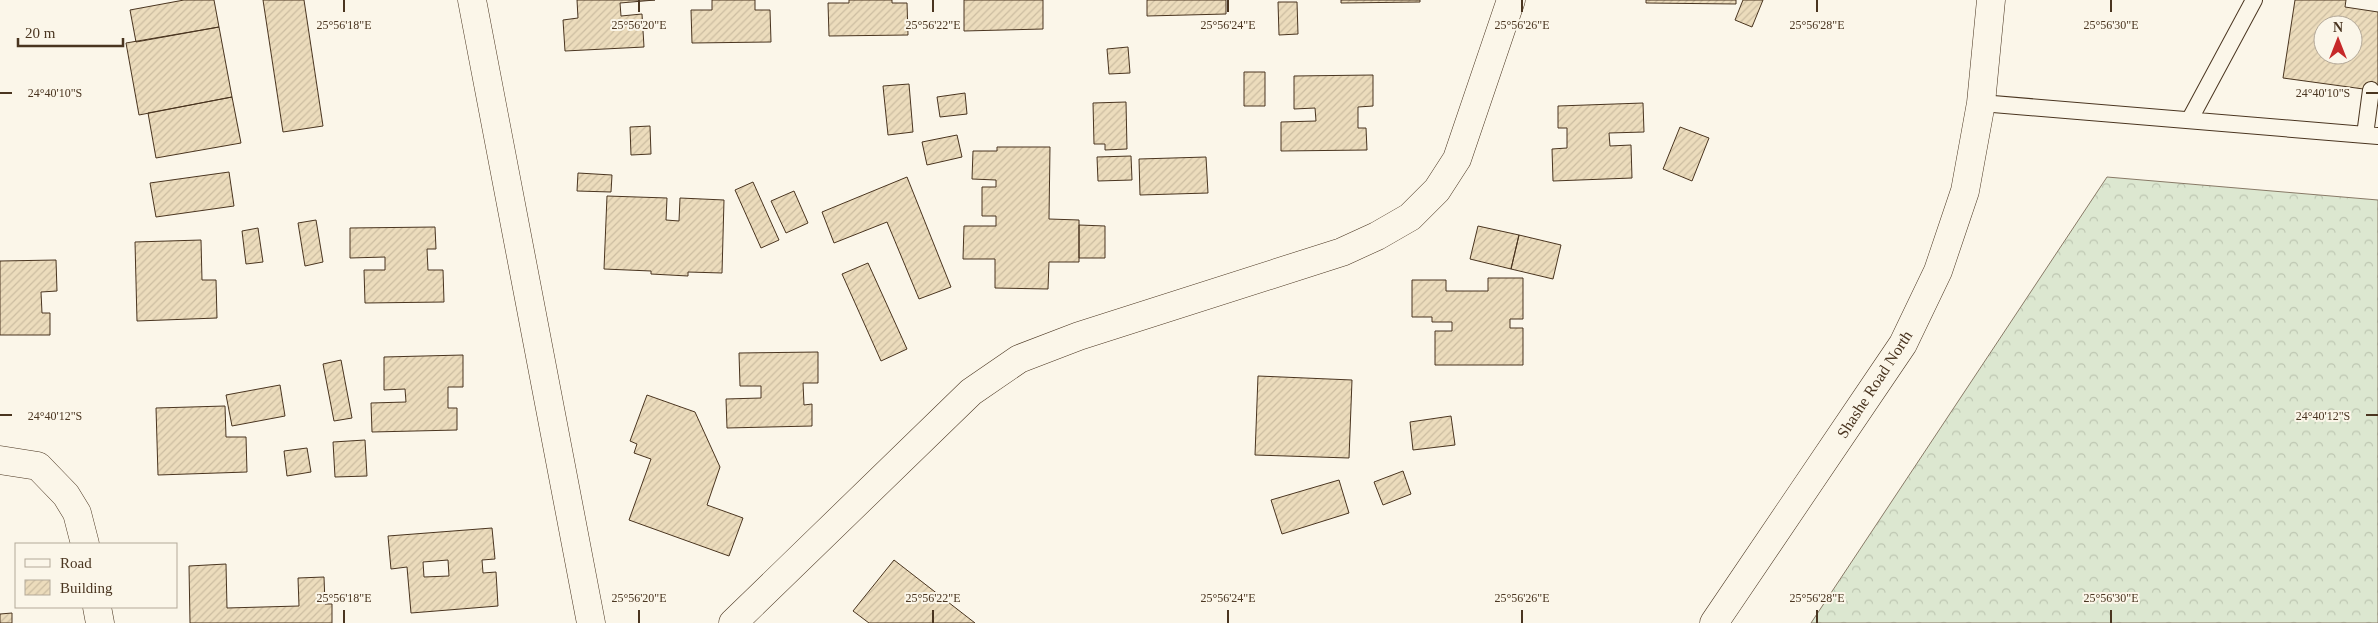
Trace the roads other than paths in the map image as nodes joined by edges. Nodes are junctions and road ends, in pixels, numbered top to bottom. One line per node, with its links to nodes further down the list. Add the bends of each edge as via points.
1 (472, 0): 13 (street)
2 (1511, 0): 14 (street, via 1457,159 1437,190 1410,217 1342,252 1079,336 1019,359 971,392)
3 (1991, 0): 6 (street, Shashe Road North)
4 (2254, 0): 7 (lane)
5 (2371, 90): 8 (lane)
6 (1981, 103): 7 (lane); 15 (street, Shashe Road North, via 1965,191 1938,271 1903,344)
7 (2190, 119): 8 (lane)
8 (2372, 135)
9 (0, 460): 10 (street, via 38,466 66,495 77,513)
10 (85, 543)
11 (97, 608): 12 (street)
12 (100, 623)
13 (591, 623)
14 (733, 623)
15 (1714, 623)

